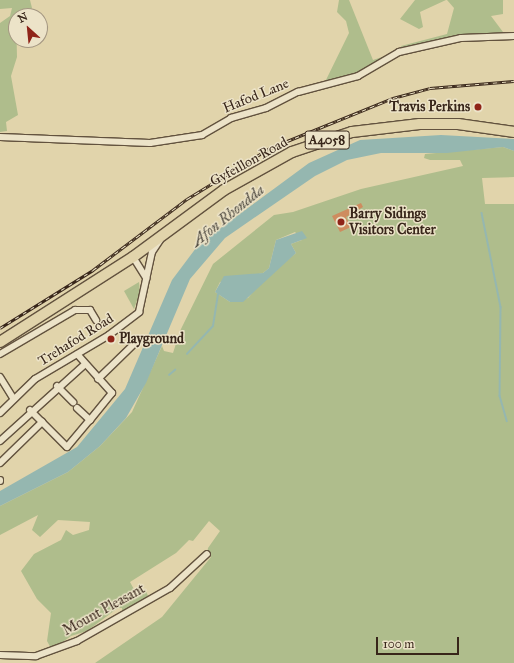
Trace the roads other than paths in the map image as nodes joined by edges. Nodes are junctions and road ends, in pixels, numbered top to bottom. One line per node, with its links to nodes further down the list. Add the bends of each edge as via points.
1 (514, 36): 3 (street, Hafod Lane, via 461,38 399,52 358,76 298,92 266,108 231,118 202,135 150,143)
2 (514, 132): 4 (main road, Gyfeillon Road / A4058, via 458,124 420,124 334,137 292,152 250,174)
3 (0, 137)
4 (164, 234): 5 (main road, Gyfeillon Road / A4058); 6 (street, Trehafod Road, via 152,252)
5 (133, 257): 6 (street); 8 (main road, A4058)
6 (146, 278): 11 (street, Trehafod Road, via 139,312)
7 (96, 320): 10 (street, via 90,310 74,310)
8 (0, 342)
9 (133, 345): 14 (street)
10 (0, 354)
11 (77, 354): 12 (street); 16 (street, Trehafod Road, via 39,377)
12 (84, 364): 14 (street); 15 (street)
13 (0, 377): 16 (street)
14 (98, 379): 19 (street, via 112,393)
15 (57, 386): 17 (street); 19 (street)
16 (14, 398): 18 (street, Trehafod Road)
17 (30, 410): 20 (street); 21 (street)
18 (0, 413)
19 (90, 420): 20 (street, via 67,447)
20 (42, 422): 22 (street)
21 (0, 441)
22 (0, 463)
23 (207, 554): 24 (street, Mount Pleasant, via 170,588 77,641 36,656)
24 (0, 655)

